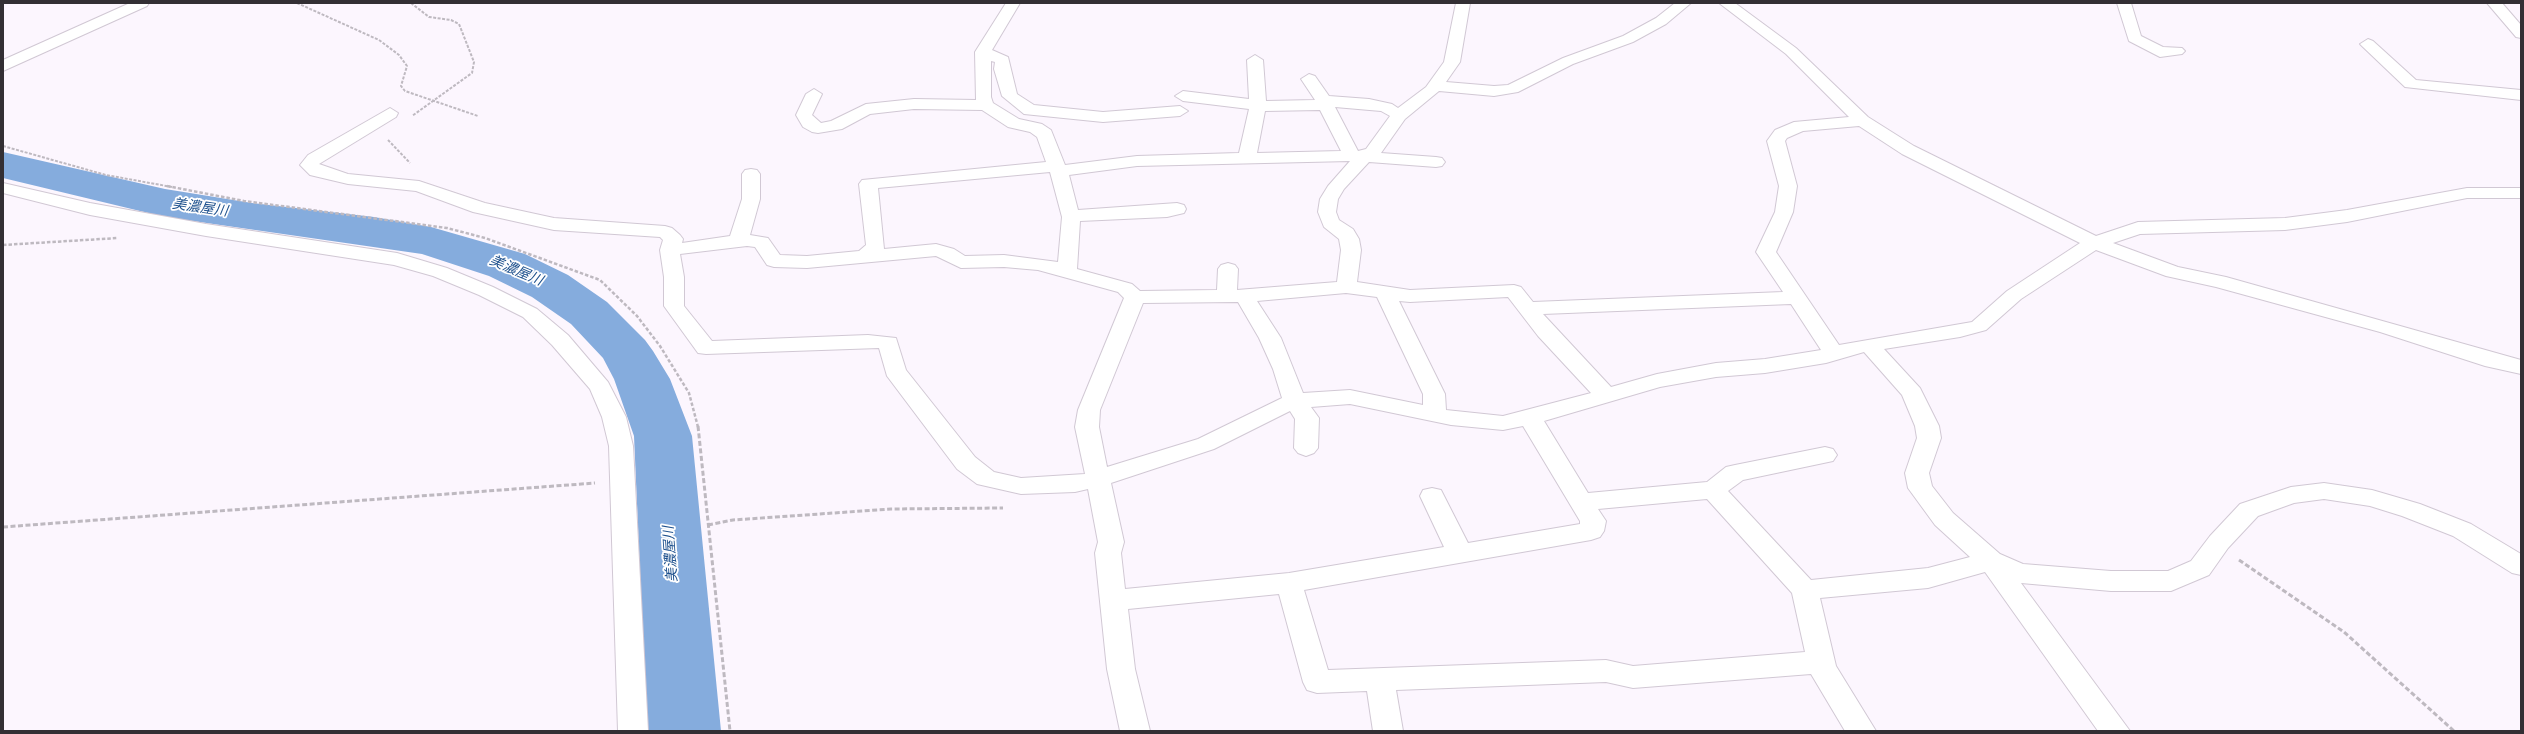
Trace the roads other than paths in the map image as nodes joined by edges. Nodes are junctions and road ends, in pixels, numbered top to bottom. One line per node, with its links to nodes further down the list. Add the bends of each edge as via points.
1 (142, 3): 13 (street)
2 (1013, 3): 11 (street)
3 (1463, 3): 15 (street, via 1452,62)
4 (1684, 3): 15 (street, via 1661,21 1628,39 1568,61 1512,89 1494,91)
5 (1726, 3): 23 (street, via 1791,51)
6 (2124, 3): 10 (street, via 2134,38 2160,52)
7 (2494, 3): 8 (street)
8 (2521, 34)
9 (2368, 44): 17 (street, via 2411,84)
10 (2177, 51)
11 (983, 52): 19 (street); 20 (street, via 1003,60 1002,69 1010,96 1030,110 1103,117 1182,103 1228,100)
12 (1255, 60): 20 (street)
13 (3, 66)
14 (1309, 79): 18 (street)
15 (1435, 86): 21 (street)
16 (814, 94): 19 (street, via 804,115 809,123 818,128 836,125 866,109 914,104)
17 (2521, 95)
18 (1325, 103): 20 (street); 21 (street, via 1375,105 1386,107); 24 (street)
19 (986, 105): 27 (street, via 1014,123 1036,128 1045,134)
20 (1258, 106): 25 (street)
21 (1399, 115): 24 (street, via 1372,153)
22 (398, 116): 35 (street, via 314,159 309,165 316,171 348,179 420,186 480,208 554,224 665,232 673,239)
23 (1862, 121): 34 (street, via 1908,150); 43 (street, via 1800,126 1781,134 1776,141 1788,186 1784,212 1766,252)
24 (1358, 157): 25 (street); 26 (street); 39 (street, via 1336,186 1329,199 1327,212 1331,223 1346,233 1349,239 1351,250)
25 (1247, 158): 27 (street, via 1137,161)
26 (1436, 162)
27 (1057, 169): 32 (street); 36 (street, via 868,184 876,247)
28 (751, 174): 33 (street, via 751,199)
29 (3, 188): 67 (street, via 90,209 190,227 280,243 398,259 486,290 530,313 569,349 600,387 614,417 621,446)
30 (2521, 193): 34 (street, via 2467,193 2346,216 2285,224 2138,228)
31 (1177, 209): 32 (street, via 1167,212)
32 (1071, 216): 38 (street)
33 (738, 241): 35 (street); 36 (street, via 761,242 774,262)
34 (2096, 243): 45 (street, via 2014,295 1979,326); 47 (street, via 2173,272 2219,281)
35 (670, 250): 54 (street, via 674,276 674,306 706,348 868,341 888,343 895,371 936,427 974,471 986,478 1021,486 1068,485)
36 (864, 257): 38 (street, via 936,250 947,253 961,262 1031,263)
37 (1228, 269): 41 (street)
38 (1066, 272): 42 (street, via 1125,288)
39 (1346, 287): 40 (street); 41 (street)
40 (1384, 293): 44 (street, via 1410,296 1514,291); 50 (street, via 1434,394)
41 (1236, 295): 42 (street); 49 (street, via 1270,338 1284,369)
42 (1135, 297): 54 (street, via 1089,410 1087,427)
43 (1798, 298): 44 (street); 46 (street)
44 (1527, 308): 48 (street)
45 (1869, 345): 46 (street); 60 (street, via 1912,393 1926,426 1929,438 1917,473 1920,488 1944,519)
46 (1834, 353): 48 (street, via 1765,366 1679,376)
47 (2521, 367)
48 (1606, 395): 51 (street)
49 (1294, 401): 50 (street, via 1350,397); 52 (street, via 1307,418); 54 (street, via 1273,409 1206,444)
50 (1435, 413): 51 (street, via 1451,418 1503,423)
51 (1530, 418): 57 (street)
52 (1306, 448)
53 (1825, 456): 55 (street, via 1735,473)
54 (1096, 479): 64 (street, via 1111,542 1108,553)
55 (1713, 490): 57 (street); 63 (street)
56 (1432, 496): 59 (street)
57 (1581, 502): 59 (street, via 1593,521 1591,531)
58 (2509, 548): 60 (street, via 2411,510 2372,498 2324,491 2291,496 2249,510 2215,547 2200,568 2171,581 2111,581 2020,573); 61 (street)
59 (1460, 553): 62 (street)
60 (1991, 561): 63 (street, via 1928,578); 71 (street)
61 (2521, 566)
62 (1289, 583): 64 (street); 66 (street, via 1317,682)
63 (1805, 590): 65 (street)
64 (1113, 600): 68 (street, via 1122,669)
65 (1820, 662): 66 (street, via 1633,677 1606,671); 70 (street)
66 (1380, 680): 69 (street)
67 (632, 731)
68 (1135, 731)
69 (1388, 731)
70 (1862, 731)
71 (2115, 731)

